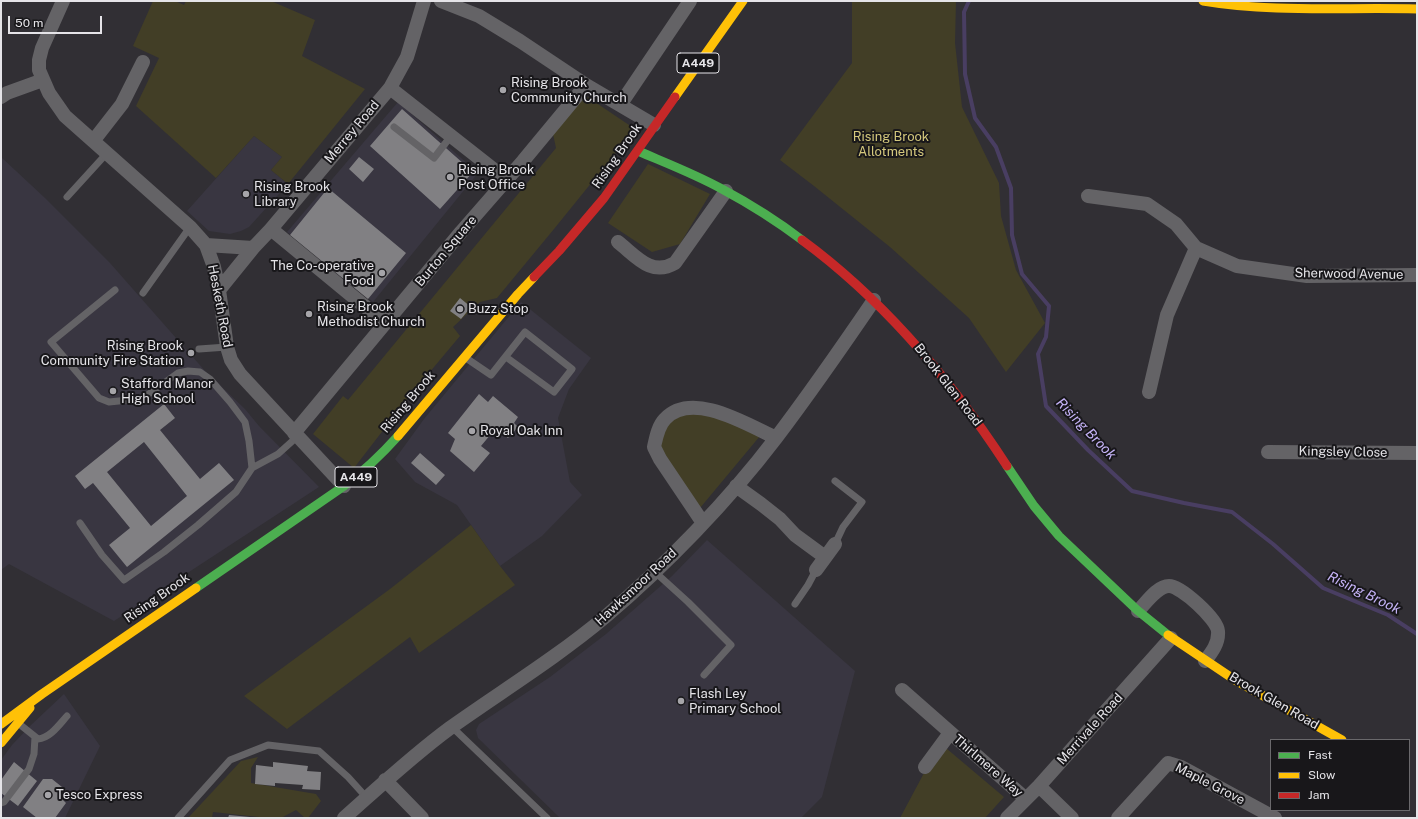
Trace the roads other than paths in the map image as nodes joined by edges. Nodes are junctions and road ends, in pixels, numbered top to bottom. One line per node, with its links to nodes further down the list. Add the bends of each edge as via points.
1 (62, 1): 10 (street, Hesketh Road, via 39,60)
2 (424, 1): 12 (street, Merrey Road, via 407,57)
3 (441, 1): 11 (street, via 479,16)
4 (690, 1): 14 (street)
5 (743, 1): 15 (main road, Rising Brook / A449)
6 (1203, 1): 7 (main road, via 1261,7)
7 (1315, 5): 8 (main road)
8 (1417, 9)
9 (143, 62): 18 (street, via 122,104)
10 (43, 80): 13 (street); 18 (street, Hesketh Road, via 65,116)
11 (586, 85): 14 (street); 21 (street, Burton Square)
12 (390, 88): 17 (street); 26 (street, Merrey Road)
13 (1, 97)
14 (620, 105): 15 (street)
15 (654, 125): 19 (main road, Rising Brook / A449)
16 (394, 127): 17 (lane, via 434,158)
17 (451, 136): 21 (street)
18 (94, 140): 20 (street, Hesketh Road)
19 (638, 151): 22 (main road, Brook Glen Road); 39 (main road, Rising Brook / A449, via 591,214)
20 (108, 152): 24 (lane); 25 (street, Hesketh Road)
21 (507, 180): 36 (street, Burton Square)
22 (726, 191): 27 (street, via 675,263 668,267 653,268); 35 (main road, Brook Glen Road, via 813,248)
23 (1088, 196): 30 (street, Sherwood Avenue, via 1147,204 1176,224)
24 (67, 197)
25 (190, 227): 28 (street, Hesketh Road); 34 (lane)
26 (271, 229): 29 (street, Merrey Road); 36 (street)
27 (618, 242)
28 (206, 245): 29 (street); 33 (street, Hesketh Road)
29 (253, 248): 33 (street, Merrey Road)
30 (1196, 248): 31 (street, Sherwood Avenue, via 1237,266 1307,276); 41 (street, via 1167,315)
31 (1417, 275)
32 (115, 290): 46 (lane, via 51,342 61,355 99,398 109,402 146,396 178,373 200,372 210,379 244,422)
33 (220, 290): 37 (street, Hesketh Road)
34 (143, 293)
35 (874, 300): 43 (street, Hawksmoor Road); 57 (main road, Brook Glen Road, via 947,381 1028,498 1058,534)
36 (386, 323): 42 (street, Burton Square)
37 (227, 347): 38 (lane); 42 (street, Hesketh Road, via 231,360 240,374)
38 (199, 349)
39 (465, 356): 40 (lane, via 491,375); 48 (main road, Rising Brook / A449, via 382,454)
40 (506, 357): 40 (lane, via 525,332 572,369 554,392)
41 (1149, 392)
42 (296, 435): 46 (lane, via 278,454); 48 (street, Hesketh Road)
43 (776, 438): 49 (street, Hawksmoor Road); 51 (street, via 710,410 692,407 676,410 665,419 658,430 654,447)
44 (1268, 452): 45 (street, Kingsley Close)
45 (1417, 453)
46 (252, 468): 50 (lane, via 236,492 164,552 124,580 102,555)
47 (835, 481): 52 (lane, via 862,502 843,527)
48 (344, 486): 62 (main road, Rising Brook / A449)
49 (736, 486): 51 (street, Hawksmoor Road); 53 (street)
50 (80, 523)
51 (703, 523): 55 (street, Hawksmoor Road)
52 (835, 544): 53 (street)
53 (825, 557): 54 (street)
54 (816, 570): 56 (lane)
55 (655, 572): 60 (lane, via 731,645); 66 (street, Hawksmoor Road, via 570,645)
56 (795, 604)
57 (1138, 611): 58 (main road, Brook Glen Road); 59 (street, via 1159,589 1169,586 1180,589 1212,618 1218,630 1216,646)
58 (1171, 638): 59 (main road, Brook Glen Road); 73 (street, Merrivale Road)
59 (1205, 661): 69 (main road, Brook Glen Road, via 1251,690)
60 (704, 675)
61 (902, 690): 67 (street, Thirlmere Way)
62 (42, 694): 64 (main road); 65 (main road, Rising Brook / A449)
63 (67, 716): 68 (lane, via 48,736 43,739)
64 (18, 723): 68 (lane); 70 (main road)
65 (1, 724)
66 (452, 727): 72 (street, Hawksmoor Road); 80 (lane)
67 (950, 733): 71 (street, Thirlmere Way); 75 (street, Thirlmere Way)
68 (35, 737): 76 (lane, via 34,754 29,769)
69 (1340, 739)
70 (1, 743)
71 (925, 767)
72 (385, 780): 74 (street, Hawksmoor Road); 79 (street)
73 (1039, 786): 75 (street, Merrivale Road); 82 (street)
74 (367, 798): 77 (lane, via 319,751 268,745 230,760); 78 (street, Hawksmoor Road)
75 (1026, 799): 81 (street, Merrivale Road)
76 (1, 803)
77 (178, 818)
78 (344, 818)
79 (422, 818)
80 (547, 818)
81 (1007, 818)
82 (1072, 818)
83 (1118, 818): 84 (street, Maple Grove, via 1168,764 1180,766)
84 (1275, 818)

